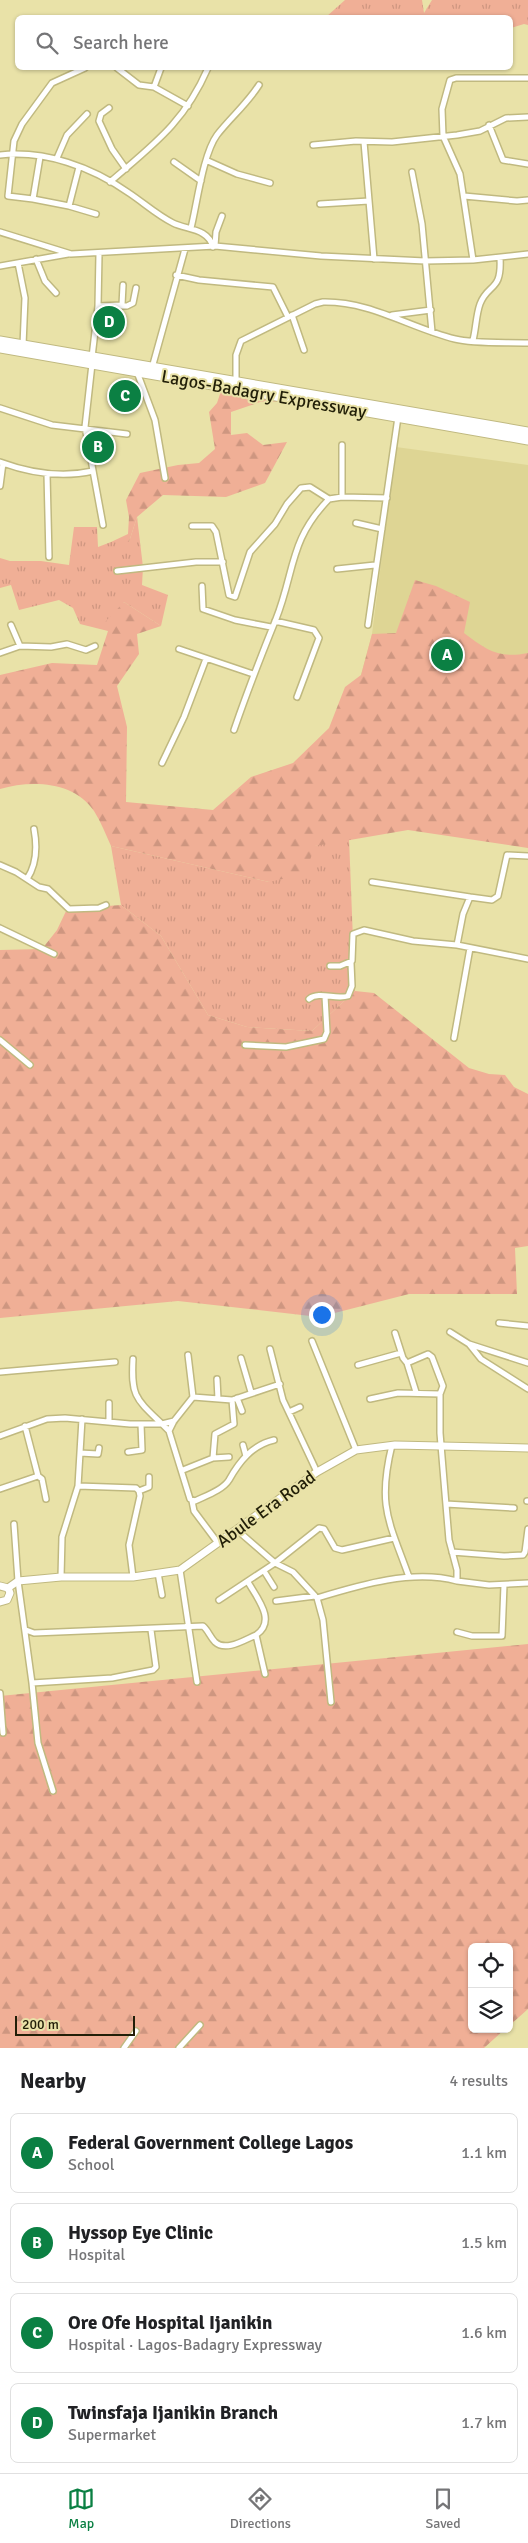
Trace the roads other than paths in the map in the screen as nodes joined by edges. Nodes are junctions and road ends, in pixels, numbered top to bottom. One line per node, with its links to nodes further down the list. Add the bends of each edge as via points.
1 (81, 70): 16 (street, via 50,85 22,124 14,141)
2 (120, 70): 7 (street, via 138,84)
3 (160, 70): 7 (street)
4 (207, 70): 8 (street)
5 (528, 78): 13 (street, via 450,80 442,109)
6 (259, 85): 20 (street, via 217,135)
7 (154, 87): 8 (street)
8 (188, 106): 24 (street, via 179,120)
9 (109, 108): 24 (street, via 100,121 112,149)
10 (87, 114): 19 (street, via 67,135)
11 (528, 117): 12 (street, via 506,118)
12 (489, 125): 13 (street, via 480,131); 22 (street, via 503,160)
13 (443, 136): 14 (street); 29 (street, via 456,162)
14 (364, 142): 15 (street); 32 (street)
15 (313, 145)
16 (13, 153): 17 (street); 18 (street); 30 (street, via 7,194)
17 (0, 155)
18 (40, 156): 19 (street); 30 (street)
19 (58, 158): 23 (street)
20 (208, 161): 26 (street); 28 (street, via 237,174)
21 (174, 162): 26 (street)
22 (528, 164)
23 (79, 167): 27 (street); 34 (street)
24 (126, 169): 27 (street)
25 (412, 172): 48 (street)
26 (201, 181): 37 (street)
27 (110, 182): 37 (street, via 168,220)
28 (270, 183)
29 (464, 196): 31 (street, via 517,202); 47 (street)
30 (33, 199): 34 (street)
31 (528, 200)
32 (369, 201): 33 (street); 44 (street)
33 (320, 204)
34 (69, 206): 35 (street)
35 (96, 214)
36 (222, 216): 39 (street)
37 (191, 228): 39 (street, via 212,240)
38 (0, 232): 41 (street)
39 (214, 247): 40 (street); 44 (street)
40 (184, 249): 42 (street); 51 (street)
41 (71, 254): 42 (street); 46 (street)
42 (99, 254): 55 (street)
43 (528, 254): 45 (street)
44 (374, 258): 48 (street)
45 (500, 258): 47 (street); 61 (street, via 501,273 480,304)
46 (36, 259): 49 (street); 54 (street, via 45,281)
47 (474, 260): 48 (street)
48 (425, 261): 57 (street)
49 (18, 263): 50 (street); 64 (street, via 25,298)
50 (0, 266)
51 (176, 276): 58 (street, via 273,287); 68 (street)
52 (123, 285): 56 (street)
53 (136, 288): 56 (street, via 133,303)
54 (56, 293)
55 (98, 306): 56 (street); 67 (street)
56 (121, 306)
57 (431, 310): 59 (street); 60 (street)
58 (290, 316): 59 (street, via 315,304 334,302 378,310); 66 (street); 70 (street, via 241,341 237,349)
59 (391, 316): 60 (street)
60 (432, 332): 61 (street, via 456,340)
61 (473, 340): 63 (street)
62 (0, 341): 64 (highway, Lagos-Badagry Expressway)
63 (528, 344)
64 (23, 345): 67 (highway, Lagos-Badagry Expressway)
65 (0, 348): 67 (highway, Lagos-Badagry Expressway)
66 (304, 350)
67 (92, 361): 68 (highway, Lagos-Badagry Expressway); 69 (highway, Lagos-Badagry Expressway); 73 (street)
68 (152, 368): 70 (highway, Lagos-Badagry Expressway)
69 (137, 372): 72 (highway, Lagos-Badagry Expressway); 81 (street, via 155,420)
70 (236, 383): 74 (highway, Lagos-Badagry Expressway)
71 (0, 408): 73 (street, via 52,425)
72 (398, 417): 76 (highway, Lagos-Badagry Expressway); 84 (street)
73 (86, 430): 75 (street); 79 (street)
74 (528, 432)
75 (127, 434)
76 (528, 440)
77 (342, 446): 83 (street)
78 (1, 462): 80 (street); 82 (street)
79 (94, 471): 80 (street); 87 (street)
80 (47, 474): 90 (street)
81 (165, 478)
82 (0, 486)
83 (342, 497): 84 (street); 85 (street)
84 (388, 498): 89 (street)
85 (329, 499): 91 (street, via 310,487 301,488 250,552 235,597 229,596); 96 (street, via 310,522 297,546)
86 (356, 523): 89 (street)
87 (103, 526)
88 (192, 526): 91 (street, via 212,526)
89 (382, 529): 92 (street)
90 (49, 557)
91 (223, 562): 94 (street)
92 (375, 565): 93 (street); 98 (street)
93 (337, 569)
94 (117, 571)
95 (202, 586): 99 (street, via 203,609 235,620)
96 (275, 621): 99 (street); 106 (street, via 314,630 319,638)
97 (11, 625): 100 (street)
98 (368, 625)
99 (272, 627): 105 (street)
100 (20, 646): 101 (street, via 67,644 86,650); 103 (street)
101 (95, 646)
102 (179, 649): 104 (street)
103 (0, 653)
104 (206, 659): 105 (street); 108 (street)
105 (253, 674): 107 (street)
106 (297, 697)
107 (234, 730)
108 (162, 763)
109 (34, 829): 112 (street, via 35,855)
110 (528, 856): 114 (street, via 507,855 498,896 492,900)
111 (0, 865): 112 (street)
112 (27, 879): 115 (street, via 52,891 70,909)
113 (372, 882): 114 (street)
114 (470, 897): 117 (street)
115 (106, 905)
116 (0, 928): 119 (street)
117 (458, 945): 118 (street); 121 (street, via 412,941 364,930 353,934)
118 (470, 948): 120 (street); 125 (street)
119 (54, 954)
120 (528, 959)
121 (351, 963): 122 (street); 123 (street, via 350,994 340,998)
122 (330, 966)
123 (325, 996): 124 (street); 127 (street, via 327,1032 324,1039 286,1048)
124 (309, 999)
125 (454, 1038)
126 (0, 1040): 128 (street)
127 (245, 1045)
128 (30, 1065)
129 (499, 1323): 130 (street)
130 (528, 1326)
131 (450, 1332): 134 (street)
132 (394, 1333): 136 (street)
133 (312, 1341): 173 (street)
134 (469, 1344): 142 (street); 147 (street, via 482,1359)
135 (270, 1349): 146 (street)
136 (401, 1353): 141 (street); 143 (street)
137 (188, 1356): 151 (street)
138 (133, 1358): 163 (street, via 133,1391)
139 (241, 1358): 148 (street)
140 (115, 1362): 144 (street)
141 (407, 1363): 149 (street); 150 (street, via 408,1360 431,1355 443,1386)
142 (528, 1363)
143 (358, 1365)
144 (0, 1372)
145 (217, 1379): 152 (street)
146 (280, 1384): 148 (street); 158 (street)
147 (528, 1389)
148 (251, 1392): 153 (street)
149 (416, 1392): 150 (street); 154 (street)
150 (440, 1394): 170 (street)
151 (193, 1398): 152 (street); 160 (street)
152 (218, 1398): 153 (street)
153 (234, 1399): 157 (street); 178 (street, via 234,1424 215,1434)
154 (370, 1399)
155 (109, 1403): 161 (street)
156 (300, 1408): 158 (street)
157 (242, 1411)
158 (289, 1412): 180 (street)
159 (82, 1419): 161 (street); 164 (street, via 47,1419); 175 (street)
160 (174, 1421): 163 (street); 165 (street)
161 (109, 1422): 162 (street)
162 (140, 1424): 163 (street); 174 (street, via 142,1450)
163 (162, 1424): 165 (street)
164 (25, 1426): 166 (street); 181 (street)
165 (169, 1431): 179 (street)
166 (0, 1436)
167 (274, 1440): 176 (street, via 260,1445)
168 (243, 1445): 176 (street)
169 (392, 1445): 170 (street, Abule Era Road); 173 (street, Abule Era Road); 193 (street, via 384,1475 384,1498)
170 (442, 1447): 172 (street, Abule Era Road); 188 (street)
171 (99, 1448): 175 (street, via 98,1454)
172 (528, 1448)
173 (356, 1450): 180 (street, Abule Era Road)
174 (128, 1452)
175 (80, 1453): 183 (street)
176 (246, 1456): 187 (street, via 223,1486)
177 (229, 1457): 178 (street)
178 (213, 1458): 179 (street)
179 (183, 1470): 187 (street)
180 (317, 1472): 192 (street, Abule Era Road)
181 (38, 1476): 184 (street); 186 (street, via 42,1479)
182 (149, 1477): 185 (street, via 149,1487)
183 (78, 1486): 185 (street, via 136,1488); 201 (street, via 62,1536)
184 (0, 1488)
185 (140, 1491): 200 (street, via 129,1545)
186 (46, 1499)
187 (192, 1501): 194 (street, via 194,1511)
188 (446, 1504): 189 (street); 195 (street)
189 (514, 1508)
190 (14, 1524): 204 (street)
191 (528, 1528): 195 (street, via 522,1555)
192 (237, 1530): 194 (street, Abule Era Road); 196 (street)
193 (394, 1538): 196 (street, via 342,1550 335,1548 324,1529 319,1528); 202 (street)
194 (218, 1543): 197 (street, Abule Era Road)
195 (452, 1552): 203 (street)
196 (274, 1563): 198 (street); 212 (street, via 293,1572)
197 (180, 1570): 199 (street, Abule Era Road); 216 (street)
198 (264, 1571): 205 (street); 209 (street)
199 (158, 1574): 200 (street, Abule Era Road); 211 (street)
200 (133, 1576): 201 (street, Abule Era Road)
201 (62, 1577): 204 (street, Abule Era Road)
202 (409, 1578): 203 (street); 212 (street)
203 (457, 1581): 207 (street)
204 (18, 1582): 210 (street, Abule Era Road); 217 (street)
205 (248, 1582): 213 (street); 221 (street, via 266,1618 262,1631)
206 (528, 1583): 207 (street)
207 (504, 1585): 219 (street, via 502,1636 472,1636)
208 (0, 1586): 210 (street)
209 (274, 1587)
210 (8, 1588): 215 (street, Abule Era Road, via 9,1598)
211 (162, 1595)
212 (316, 1597): 214 (street); 227 (street, via 323,1620)
213 (219, 1600)
214 (276, 1601)
215 (0, 1602)
216 (188, 1627): 218 (street); 221 (street, via 205,1626 215,1642 222,1646 231,1646); 224 (street)
217 (26, 1630): 220 (street); 222 (street)
218 (151, 1630): 220 (street); 225 (street, via 156,1664 153,1670 112,1678)
219 (457, 1632)
220 (34, 1633): 222 (street)
221 (256, 1635): 223 (street)
222 (28, 1641): 225 (street)
223 (265, 1674)
224 (197, 1682)
225 (32, 1683): 229 (street, via 38,1743)
226 (0, 1693): 228 (street)
227 (331, 1702)
228 (3, 1733)
229 (53, 1791)
230 (200, 2025): 233 (street)
231 (136, 2031): 232 (street)
232 (124, 2048)
233 (179, 2048)

